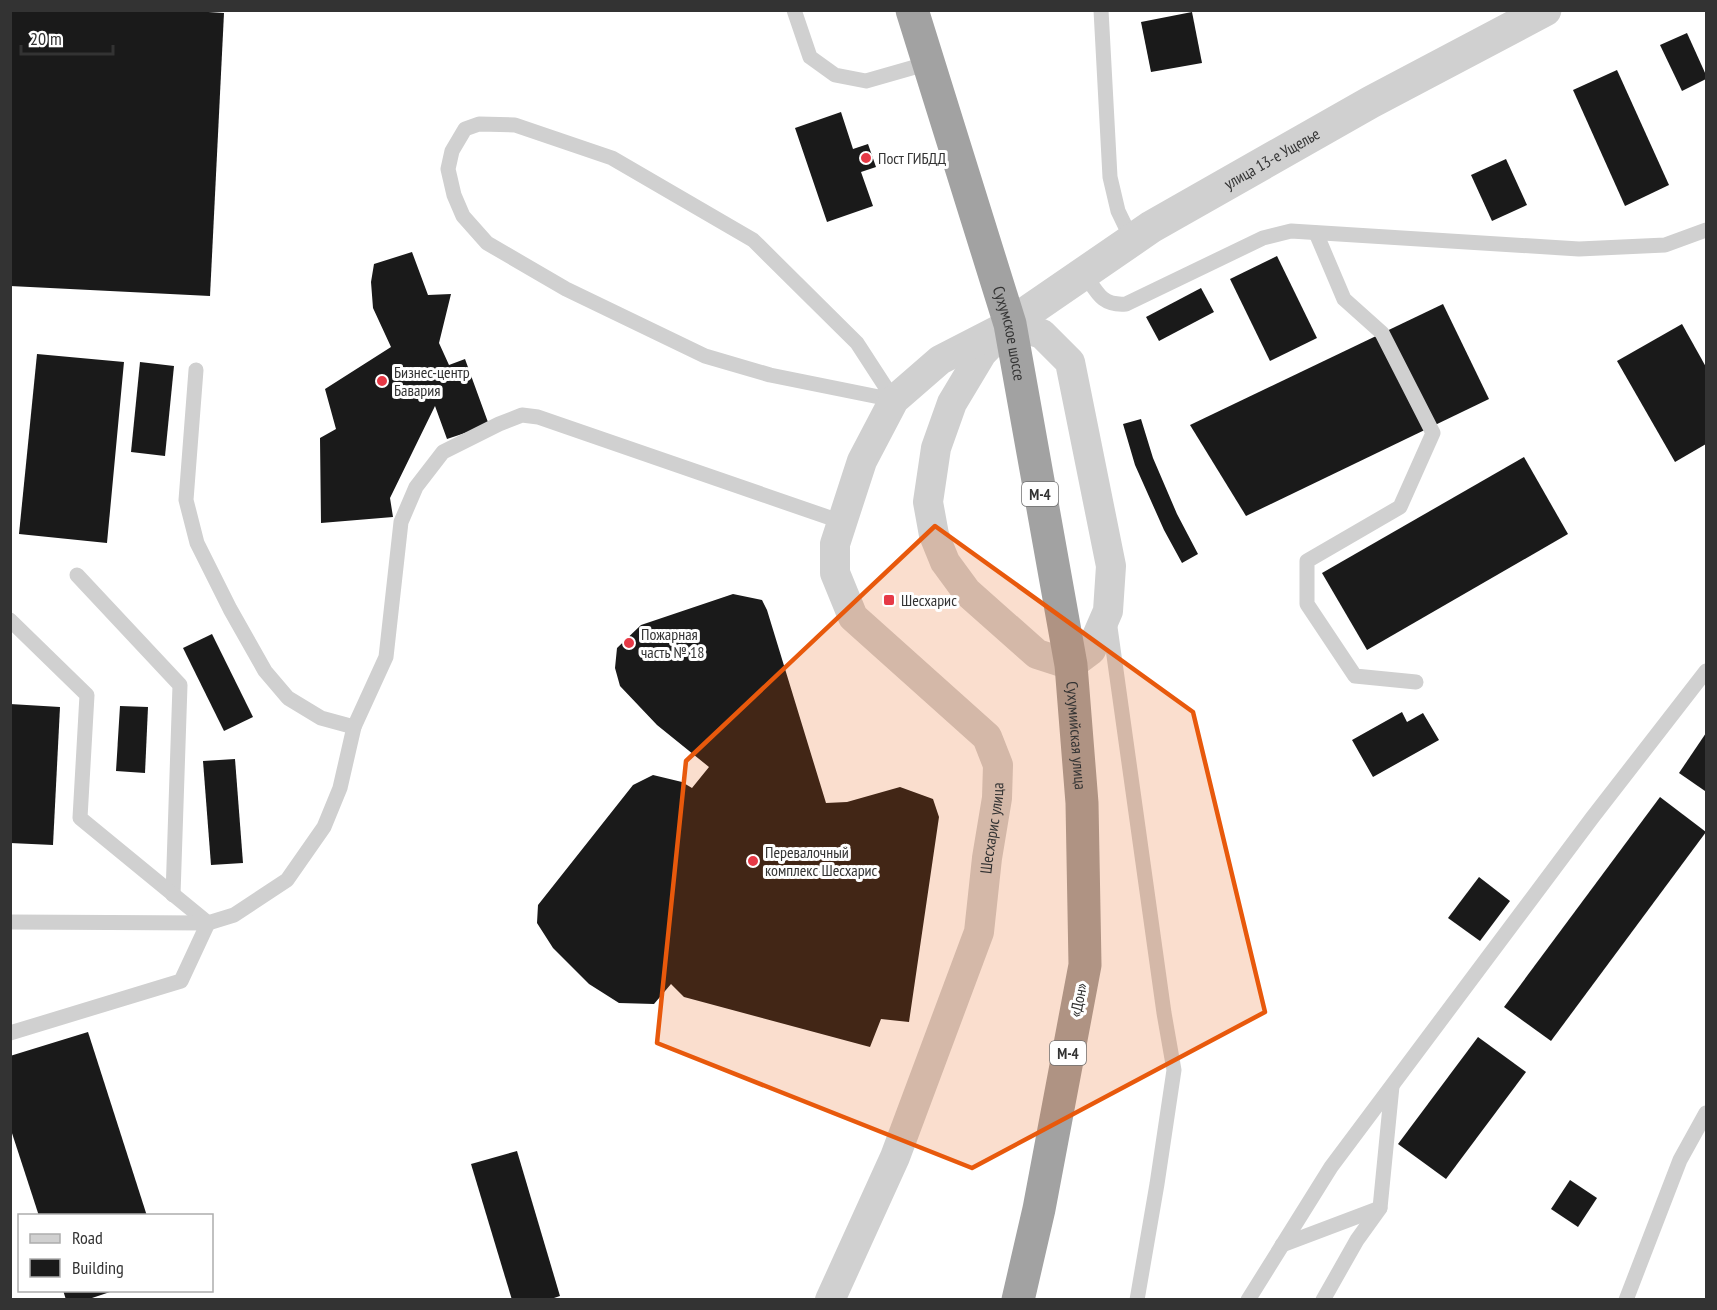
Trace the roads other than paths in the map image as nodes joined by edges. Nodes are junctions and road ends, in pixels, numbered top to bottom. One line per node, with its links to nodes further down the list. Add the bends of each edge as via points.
1 (794, 10): 5 (lane, via 810,57 835,75 866,81)
2 (912, 10): 5 (highway, Сухумское шоссе / М-4)
3 (1101, 10): 8 (lane, via 1110,177 1118,211)
4 (1545, 10): 8 (street, улица 13-е Ущелье, via 1371,102)
5 (928, 63): 10 (highway, Сухумское шоссе / М-4)
6 (1707, 230): 7 (lane, via 1665,245 1579,249)
7 (1316, 233): 9 (lane, via 1291,231 1263,238 1126,304 1104,302); 19 (lane, via 1344,299 1382,333 1433,433 1400,507 1307,561 1306,604 1355,676)
8 (1132, 240): 9 (street, улица 13-е Ущелье)
9 (1084, 273): 10 (street, улица 13-е Ущелье)
10 (1010, 324): 12 (street, Шесхарис улица, via 940,360); 15 (street, via 1042,334 1070,362 1111,566); 17 (highway, Сухумское шоссе / М-4); 17 (street, via 982,352 952,402 936,448 928,502 934,535 945,562 967,591 1037,654)
11 (196, 370): 20 (lane, via 186,500 197,543 265,671 288,698 321,718)
12 (894, 400): 12 (lane, via 770,375 705,356 566,289 487,243 463,216 448,169 452,151 465,129 479,124 515,125 612,158 753,240 857,343); 13 (street, Шесхарис улица, via 862,461)
13 (842, 522): 20 (lane, via 537,417 522,415 499,424 443,452 416,487 401,522 386,657); 30 (street, Шесхарис улица, via 835,544 835,573 853,616 987,737 998,765 979,932 895,1157)
14 (77, 575): 22 (lane, via 180,685)
15 (1108, 611): 17 (street, via 1091,650); 32 (lane, via 1174,1070)
16 (10, 620): 22 (lane, via 87,695 81,818)
17 (1071, 665): 21 (highway, Сухумийская улица / М-4)
18 (1707, 671): 26 (lane)
19 (1416, 682)
20 (354, 727): 24 (lane, via 340,788 324,827 287,880 234,915)
21 (1082, 803): 31 (highway, «Дон» / М-4, via 1085,965)
22 (173, 895): 24 (lane)
23 (10, 922): 24 (lane)
24 (208, 923): 25 (lane, via 181,981)
25 (10, 1033)
26 (1392, 1085): 28 (lane); 29 (lane, via 1331,1167)
27 (1707, 1113): 35 (lane, via 1680,1160)
28 (1380, 1208): 29 (lane); 34 (lane)
29 (1282, 1245): 33 (lane)
30 (830, 1299)
31 (1018, 1299)
32 (1137, 1299)
33 (1248, 1299)
34 (1323, 1299)
35 (1626, 1299)

